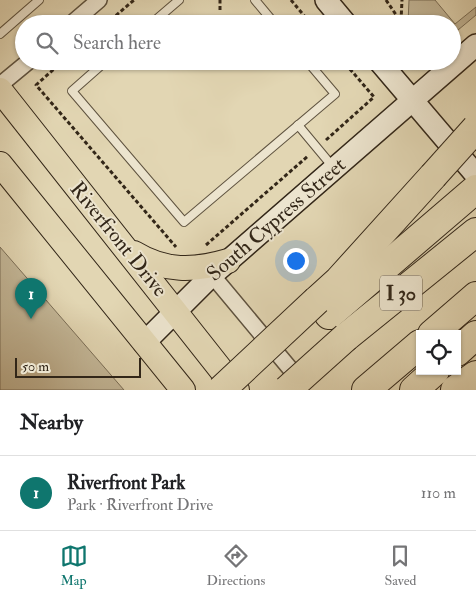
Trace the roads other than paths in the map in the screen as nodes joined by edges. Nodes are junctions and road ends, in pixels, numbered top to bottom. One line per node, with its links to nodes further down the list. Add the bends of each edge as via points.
1 (39, 0): 6 (lane)
2 (178, 0): 8 (lane)
3 (255, 0): 9 (lane)
4 (326, 0): 10 (main road)
5 (93, 2): 7 (street)
6 (22, 15)
7 (81, 15)
8 (161, 15)
9 (268, 15)
10 (338, 15)
11 (15, 21): 12 (lane)
12 (0, 34)
13 (476, 45): 14 (main road, South Cypress Street)
14 (461, 58)
15 (18, 70): 20 (street)
16 (96, 70): 23 (lane, via 72,91 184,222)
17 (315, 70): 23 (lane, via 335,94)
18 (387, 70): 22 (main road)
19 (447, 70): 22 (main road, South Cypress Street)
20 (0, 85)
21 (0, 90): 30 (main road, Riverfront Drive)
22 (412, 100): 26 (main road, South Cypress Street); 27 (main road)
23 (298, 125): 26 (lane)
24 (476, 128): 33 (highway, bridge, via 339,280)
25 (0, 164): 37 (main road)
26 (334, 168): 31 (main road, South Cypress Street)
27 (476, 174)
28 (476, 190): 33 (highway)
29 (466, 240): 46 (highway, I 30, bridge, via 346,337)
30 (125, 248): 31 (main road, via 162,266 185,270); 34 (main road, Riverfront Drive)
31 (220, 268): 34 (main road, South Cypress Street); 47 (street)
32 (476, 296): 35 (highway, I 30)
33 (323, 307): 44 (highway, bridge); 45 (highway)
34 (176, 310): 37 (main road, South Cypress Street); 45 (main road, Riverfront Drive)
35 (437, 330)
36 (476, 335): 39 (highway)
37 (144, 343): 43 (main road)
38 (416, 347): 42 (highway)
39 (461, 348)
40 (431, 375): 48 (highway)
41 (476, 375): 49 (highway)
42 (373, 384)
43 (183, 390)
44 (221, 390)
45 (238, 390)
46 (287, 390)
47 (307, 390)
48 (414, 390)
49 (455, 390)

